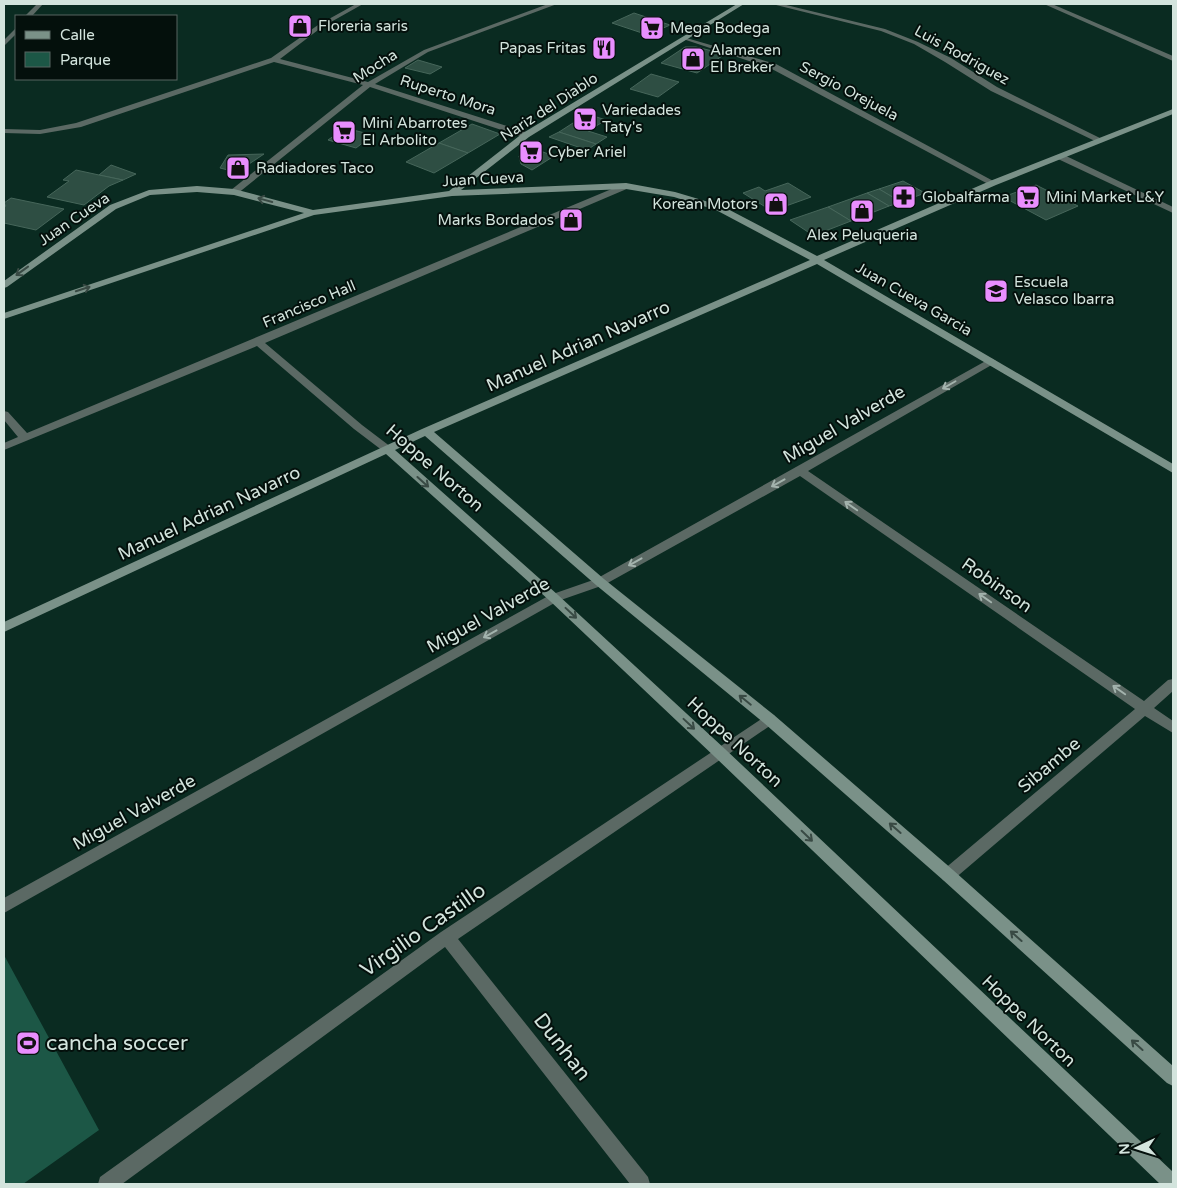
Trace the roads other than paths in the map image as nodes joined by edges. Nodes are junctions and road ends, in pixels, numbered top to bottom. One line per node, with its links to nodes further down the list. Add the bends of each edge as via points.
1 (40, 4): 7 (street)
2 (360, 4): 12 (street, via 320,26)
3 (554, 4): 13 (street, Mocha, via 426,51)
4 (741, 4): 9 (street, Nariz del Diablo)
5 (776, 4): 17 (street, Luis Rodriguez, via 883,30 916,43 994,90)
6 (1046, 4): 11 (street)
7 (29, 15)
8 (15, 31): 10 (street)
9 (685, 38): 16 (street, Nariz del Diablo); 19 (street, Sergio Orejuela, via 773,66)
10 (4, 44)
11 (1173, 59)
12 (274, 60): 13 (street, Ruperto Mora); 15 (street, via 78,126 40,132)
13 (369, 84): 16 (street, Ruperto Mora); 21 (street, Mocha)
14 (1173, 111): 17 (street, Manuel Adrian Navarro)
15 (4, 131)
16 (526, 135): 22 (street, Nariz del Diablo)
17 (1100, 140): 18 (street, Manuel Adrian Navarro)
18 (1061, 157): 19 (street, Manuel Adrian Navarro); 23 (street)
19 (993, 183): 25 (street, Manuel Adrian Navarro)
20 (626, 186): 22 (street, Juan Cueva); 25 (street, Juan Cueva Garcia, via 676,195 719,208); 28 (street, Francisco Hall)
21 (234, 192): 24 (street, Juan Cueva, one-way to 21); 26 (street, Juan Cueva, one-way to 26, via 197,189 149,193 113,208)
22 (452, 193): 24 (street, Juan Cueva)
23 (1173, 210)
24 (312, 213): 27 (street, Juan Cueva, one-way to 24)
25 (817, 260): 29 (street, Juan Cueva Garcia); 31 (street, Manuel Adrian Navarro)
26 (4, 285)
27 (4, 316)
28 (258, 342): 32 (street, Francisco Hall); 34 (street, Hoppe Norton)
29 (991, 361): 35 (street, Juan Cueva Garcia); 36 (street, Miguel Valverde, one-way to 36)
30 (4, 414): 32 (street)
31 (426, 432): 34 (street, Manuel Adrian Navarro); 37 (street, Hoppe Norton)
32 (25, 438): 33 (street, Francisco Hall)
33 (4, 446)
34 (387, 449): 38 (street, Hoppe Norton, one-way to 38); 39 (street, Manuel Adrian Navarro)
35 (1173, 469)
36 (800, 471): 37 (street, Miguel Valverde, one-way to 37); 41 (street, Robinson, one-way to 36)
37 (600, 582): 38 (street, Miguel Valverde); 42 (street, Hoppe Norton, one-way to 37)
38 (554, 598): 44 (street, Hoppe Norton, one-way to 44); 46 (street, Miguel Valverde, one-way to 46)
39 (4, 627)
40 (1173, 684): 41 (street, Sibambe)
41 (1145, 708): 43 (street, Robinson); 45 (street, Sibambe)
42 (769, 719): 44 (street, Virgilio Castillo); 45 (street, Hoppe Norton, one-way to 42)
43 (1173, 728)
44 (720, 752): 47 (street, Virgilio Castillo); 51 (street, Hoppe Norton, one-way to 51)
45 (948, 875): 48 (street, Hoppe Norton, one-way to 45)
46 (4, 906)
47 (448, 937): 49 (street, Virgilio Castillo); 50 (street, Dunhan)
48 (1173, 1077)
49 (107, 1184)
50 (642, 1184)
51 (1173, 1184)

